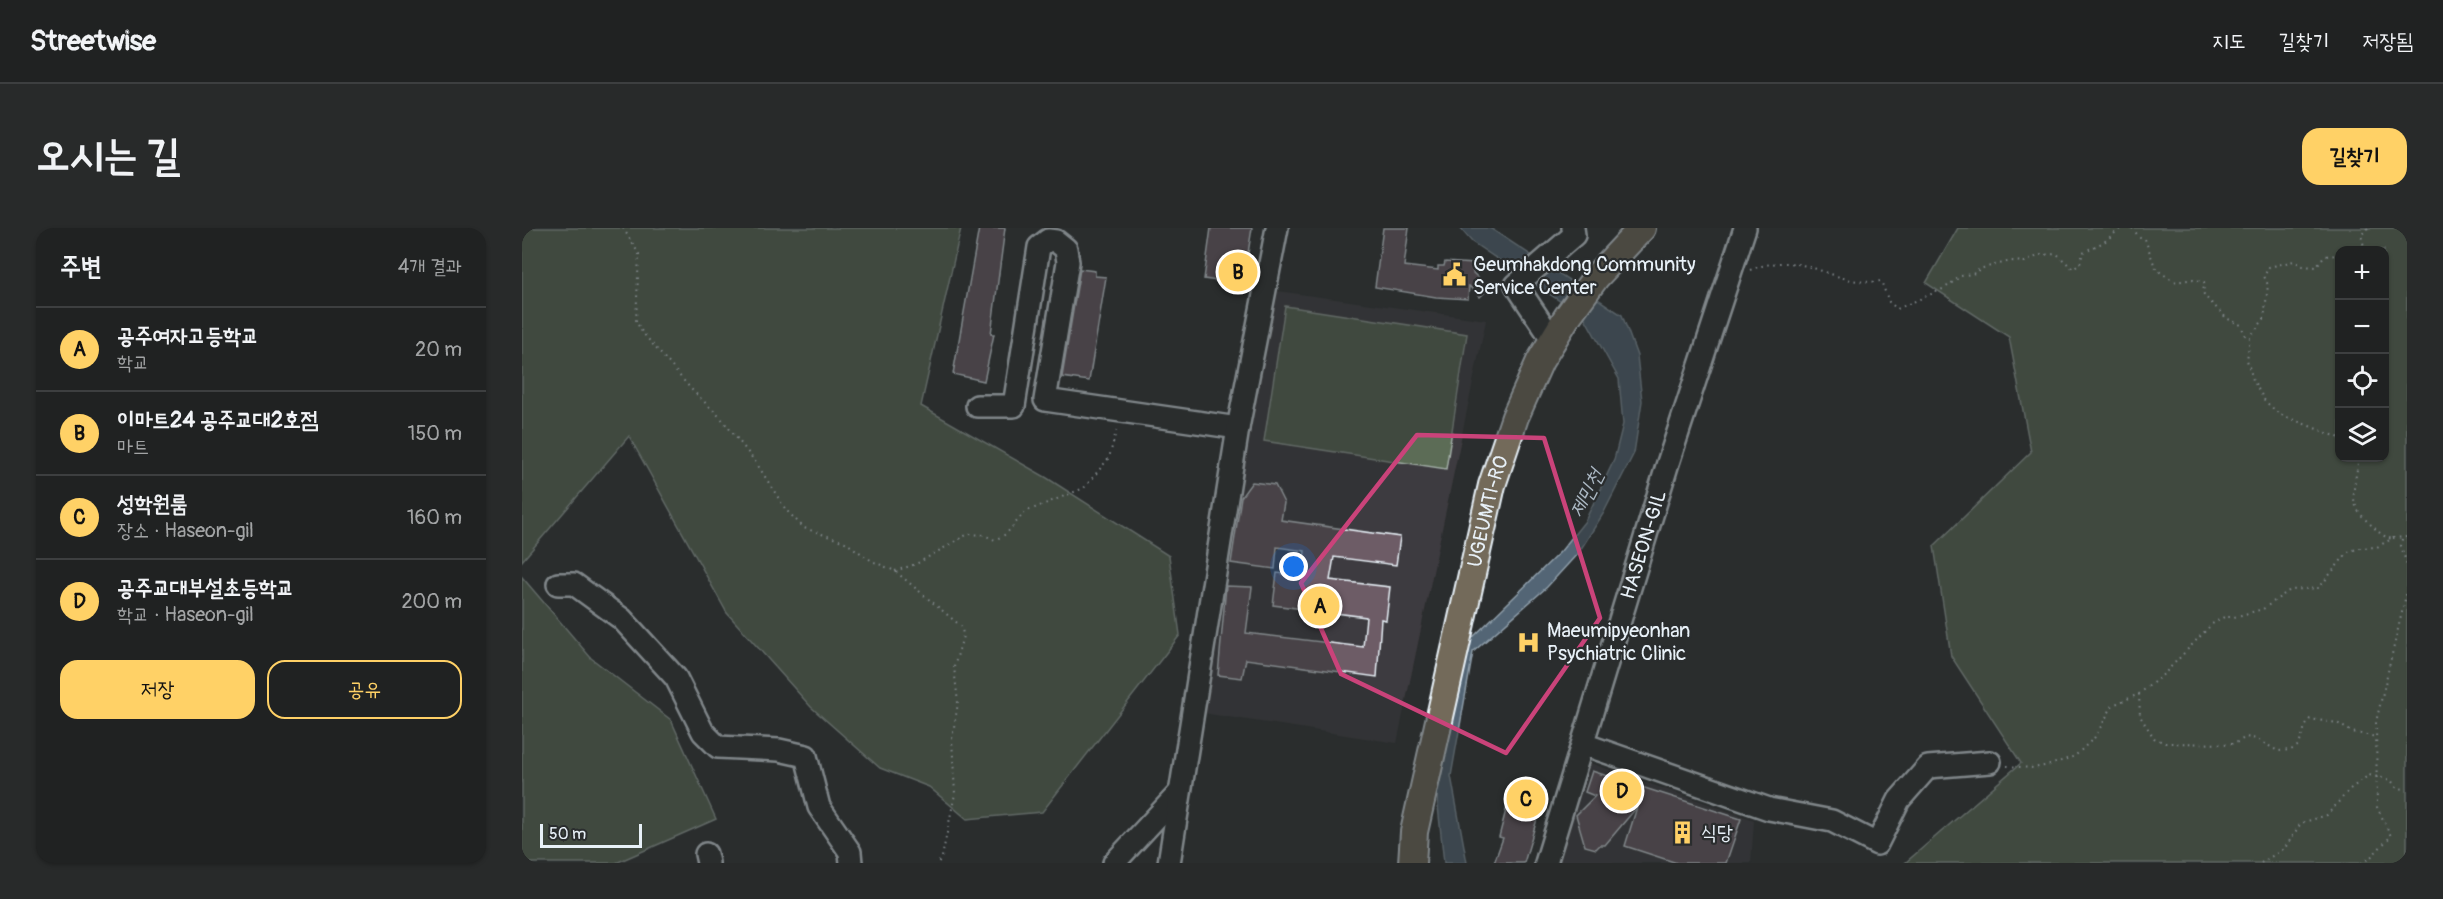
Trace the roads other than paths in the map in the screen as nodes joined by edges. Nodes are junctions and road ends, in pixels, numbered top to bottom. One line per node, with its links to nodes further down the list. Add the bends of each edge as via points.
1 (1277, 228): 7 (street)
2 (1573, 228): 5 (street, via 1574,236 1515,285)
3 (1642, 228): 5 (main road, UGEUMTI-RO, via 1596,277)
4 (1746, 228): 9 (street, HASEON-GIL, via 1667,466)
5 (1554, 342): 12 (main road, UGEUMTI-RO, via 1540,362 1515,417 1492,485)
6 (977, 406): 7 (street, via 1014,406 1039,247 1048,240 1066,249 1068,262 1045,400)
7 (1238, 428): 11 (street)
8 (558, 584): 13 (street, via 574,584 622,619 676,678 703,732 718,747 779,750 806,756 819,807 850,852)
9 (1583, 744): 10 (street, via 1769,809 1832,821 1877,844 1899,800 1928,767); 18 (street, HASEON-GIL)
10 (1990, 762)
11 (1179, 793): 14 (street); 15 (street)
12 (1414, 832): 16 (main road, UGEUMTI-RO); 17 (main road, UGEUMTI-RO)
13 (852, 863)
14 (1114, 863)
15 (1169, 863)
16 (1396, 863)
17 (1412, 863)
18 (1546, 863)

